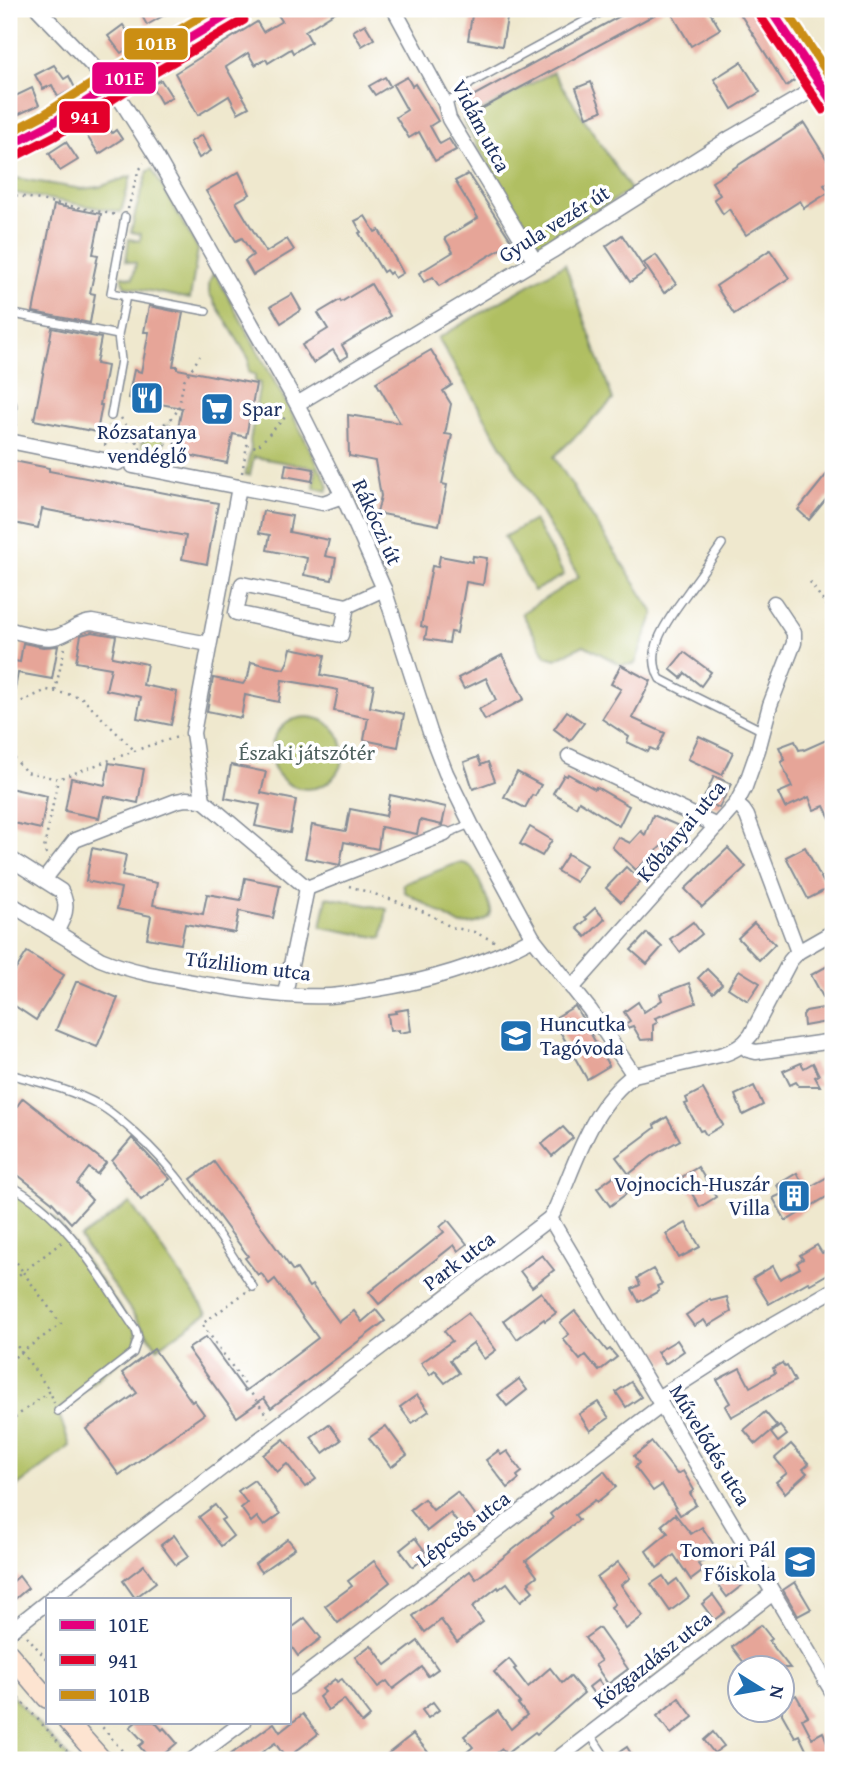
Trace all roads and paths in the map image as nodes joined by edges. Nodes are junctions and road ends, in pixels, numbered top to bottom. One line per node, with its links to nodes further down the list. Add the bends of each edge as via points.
1 (38, 9): 7 (street, Rákóczi út)
2 (238, 9): 7 (street)
3 (394, 9): 8 (street, Vidám utca)
4 (607, 9): 8 (lane, via 471,83)
5 (769, 9): 6 (street)
6 (827, 84): 9 (street); 14 (street, Gyula vezér út, via 732,137)
7 (112, 86): 10 (street); 11 (street, Rákóczi út)
8 (445, 103): 14 (street, Vidám utca, via 449,119)
9 (833, 103)
10 (9, 146)
11 (156, 156): 13 (path, via 138,172); 20 (street, Rákóczi út)
12 (9, 194): 13 (path)
13 (125, 217): 15 (lane, via 111,293)
14 (535, 261): 20 (street, Gyula vezér út)
15 (126, 296): 16 (lane); 18 (lane)
16 (206, 311)
17 (9, 313): 18 (lane)
18 (118, 335): 22 (lane, via 121,360)
19 (200, 356): 23 (path, via 184,380 178,410)
20 (297, 404): 30 (path, via 257,447 247,444); 31 (street, Rákóczi út)
21 (9, 405): 24 (street)
22 (111, 416): 25 (path); 27 (path, via 121,418)
23 (170, 420): 27 (path); 29 (path)
24 (9, 422)
25 (107, 436): 27 (path); 28 (path)
26 (9, 441): 28 (street)
27 (137, 442): 29 (path)
28 (102, 460): 29 (street)
29 (155, 470): 30 (street)
30 (239, 487): 31 (street, via 323,503); 37 (street)
31 (343, 496): 34 (street, Rákóczi út)
32 (722, 544): 45 (lane, via 662,632 655,649 656,671 660,679)
33 (810, 582): 39 (path)
34 (384, 589): 36 (street); 53 (street, Rákóczi út, via 430,732)
35 (774, 603): 45 (street, Kőbányai utca, via 794,633 794,643)
36 (347, 606): 38 (street, via 242,584); 38 (street, via 341,635)
37 (216, 610): 38 (street); 42 (street)
38 (236, 613)
39 (833, 615)
40 (9, 630): 41 (street, via 57,637)
41 (68, 630): 42 (street, via 92,622); 43 (path)
42 (209, 644): 46 (street)
43 (55, 691): 44 (path, via 47,690); 47 (path, via 81,697)
44 (9, 707)
45 (764, 732): 52 (street, Kőbányai utca)
46 (193, 733): 47 (path); 51 (street)
47 (135, 751): 50 (path)
48 (9, 752): 50 (path, via 26,772)
49 (569, 756): 54 (street)
50 (58, 779): 57 (path, via 44,849)
51 (202, 800): 57 (street, via 176,801 75,840); 59 (street)
52 (736, 804): 54 (street, Kőbányai utca); 65 (street, via 747,816)
53 (471, 824): 55 (lane); 63 (street, Rákóczi út)
54 (717, 826): 66 (street, Kőbányai utca)
55 (445, 834): 58 (street)
56 (9, 858): 57 (street)
57 (48, 874): 61 (street, via 66,899 64,919)
58 (343, 874): 59 (street); 64 (path, via 349,886)
59 (307, 888): 67 (street)
60 (9, 904): 61 (street, Tűzliliom utca)
61 (56, 932): 67 (street, Tűzliliom utca, via 100,959 132,970)
62 (833, 932): 65 (street)
63 (533, 938): 64 (street, Tűzliliom utca); 66 (street, Rákóczi út)
64 (512, 949): 67 (street, Tűzliliom utca, via 404,985 331,996)
65 (798, 952): 69 (street)
66 (572, 988): 71 (street, Rákóczi út)
67 (285, 994)
68 (833, 1041): 69 (street, via 756,1052)
69 (743, 1045): 71 (street, via 724,1054)
70 (9, 1074): 78 (lane, via 81,1097 120,1120 184,1184)
71 (634, 1075): 73 (street, Park utca, via 622,1084 586,1136)
72 (9, 1185): 74 (lane, via 36,1202)
73 (550, 1218): 84 (street, Művelődés utca); 89 (street, Park utca)
74 (71, 1236): 76 (path); 85 (lane, via 138,1338 133,1353)
75 (9, 1251): 76 (path)
76 (23, 1272): 77 (path); 81 (path, via 61,1324)
77 (9, 1282)
78 (253, 1287): 86 (path, via 202,1324)
79 (833, 1290): 84 (street, Lépcsős utca)
80 (9, 1335): 81 (path)
81 (21, 1352): 82 (path); 83 (path)
82 (9, 1361)
83 (50, 1391): 85 (path); 87 (path)
84 (660, 1401): 88 (street, Művelődés utca); 94 (street, Lépcsős utca)
85 (58, 1411)
86 (270, 1420)
87 (9, 1422)
88 (773, 1592): 96 (street, Művelődés utca); 101 (street, Közgazdász utca)
89 (52, 1598)
90 (46, 1602): 91 (street, Park utca)
91 (13, 1628): 93 (path)
92 (9, 1654): 97 (street)
93 (46, 1659)
94 (290, 1686)
95 (9, 1688): 102 (path)
96 (833, 1693)
97 (46, 1697)
98 (70, 1724): 103 (street)
99 (100, 1724): 104 (path)
100 (240, 1724): 105 (street)
101 (590, 1734): 106 (street, Közgazdász utca); 107 (lane)
102 (75, 1760)
103 (102, 1760)
104 (130, 1760)
105 (192, 1760)
106 (556, 1760)
107 (607, 1760)

